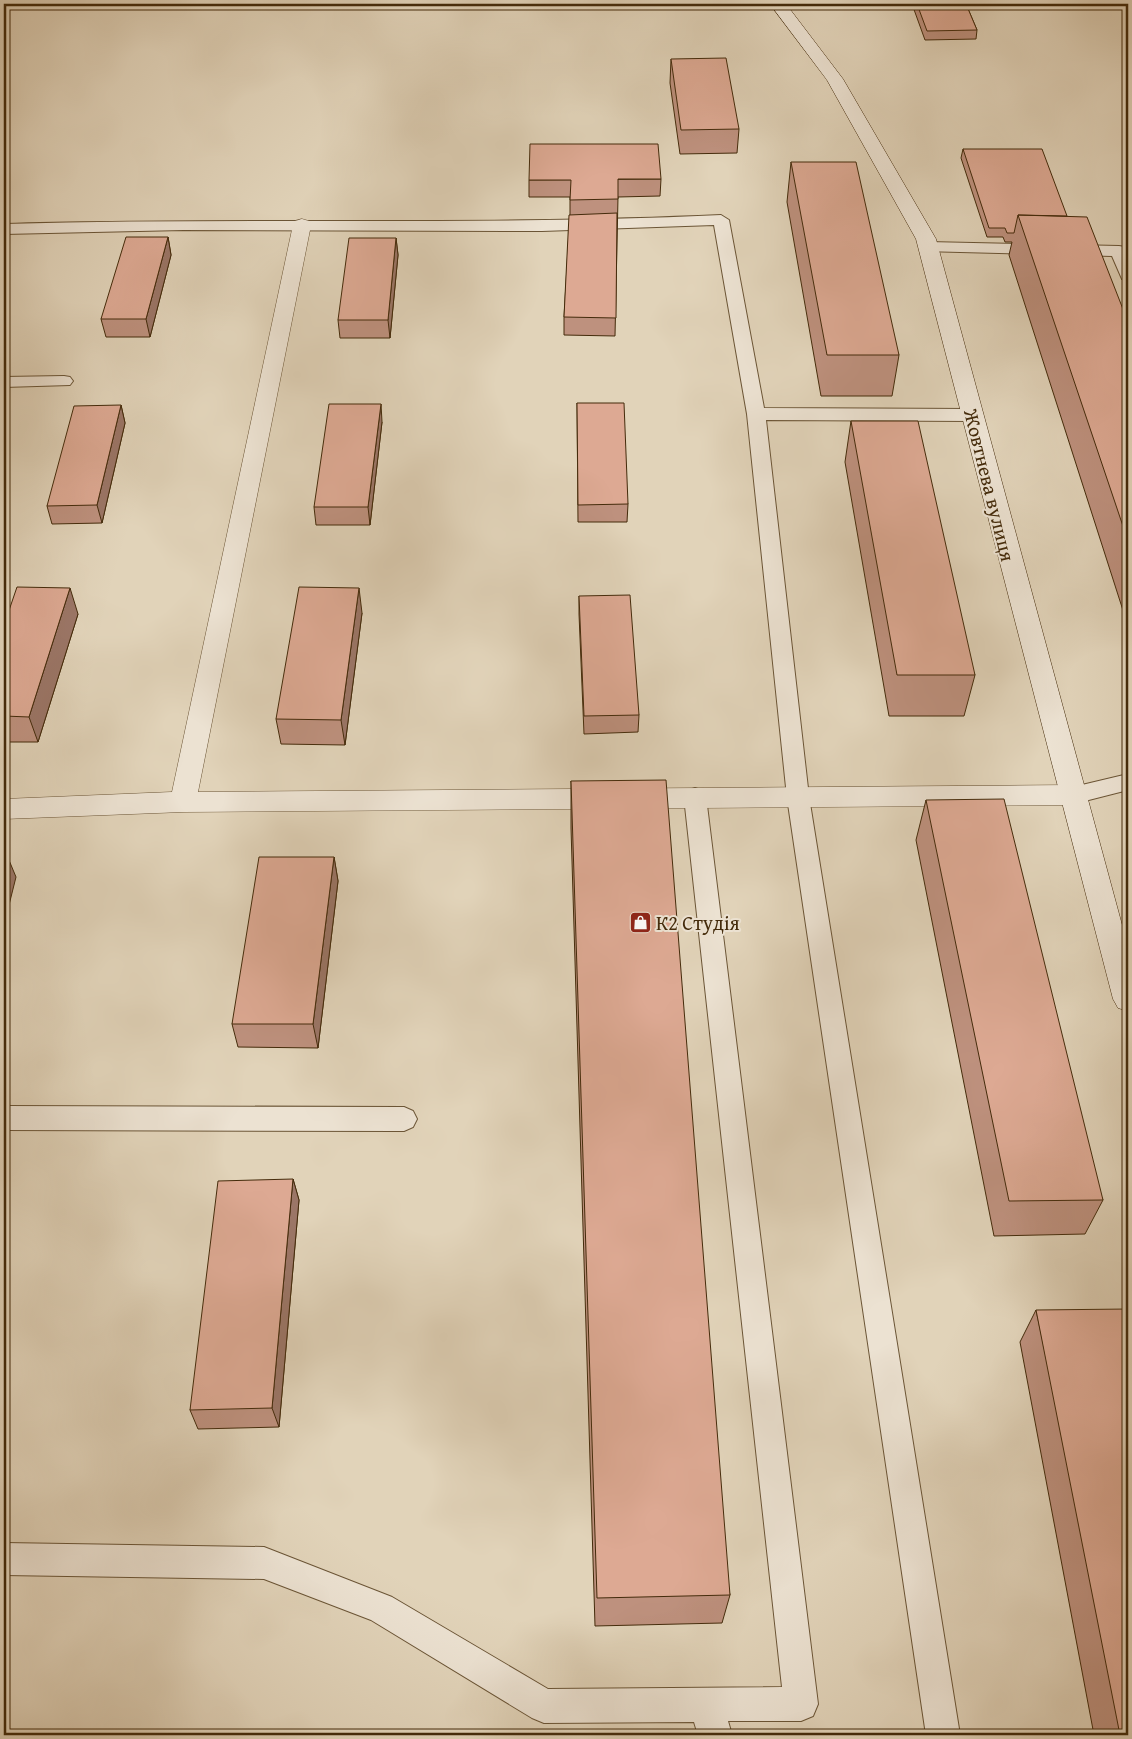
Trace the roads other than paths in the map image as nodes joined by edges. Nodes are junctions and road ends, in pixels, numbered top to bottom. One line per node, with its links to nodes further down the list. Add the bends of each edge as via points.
1 (778, 4): 4 (street, Жовтнева вулиця, via 835,79)
2 (302, 225): 3 (lane); 8 (lane, via 557,225 721,220); 14 (street)
3 (4, 229)
4 (928, 247): 5 (lane, via 1118,251); 9 (street, Жовтнева вулиця)
5 (1128, 275)
6 (64, 381): 7 (lane)
7 (4, 382)
8 (756, 414): 9 (lane); 13 (lane)
9 (972, 415): 11 (street, Жовтнева вулиця)
10 (1128, 782): 11 (lane)
11 (1073, 795): 13 (street); 16 (street, Жовтнева вулиця)
12 (695, 797): 13 (street); 14 (street); 20 (lane, via 801,1704)
13 (798, 797): 21 (lane)
14 (183, 802): 15 (street)
15 (4, 809)
16 (1128, 998)
17 (4, 1118): 18 (lane)
18 (404, 1119)
19 (4, 1559): 20 (lane, via 264,1563 381,1608 544,1706)
20 (710, 1720)
21 (943, 1735)

